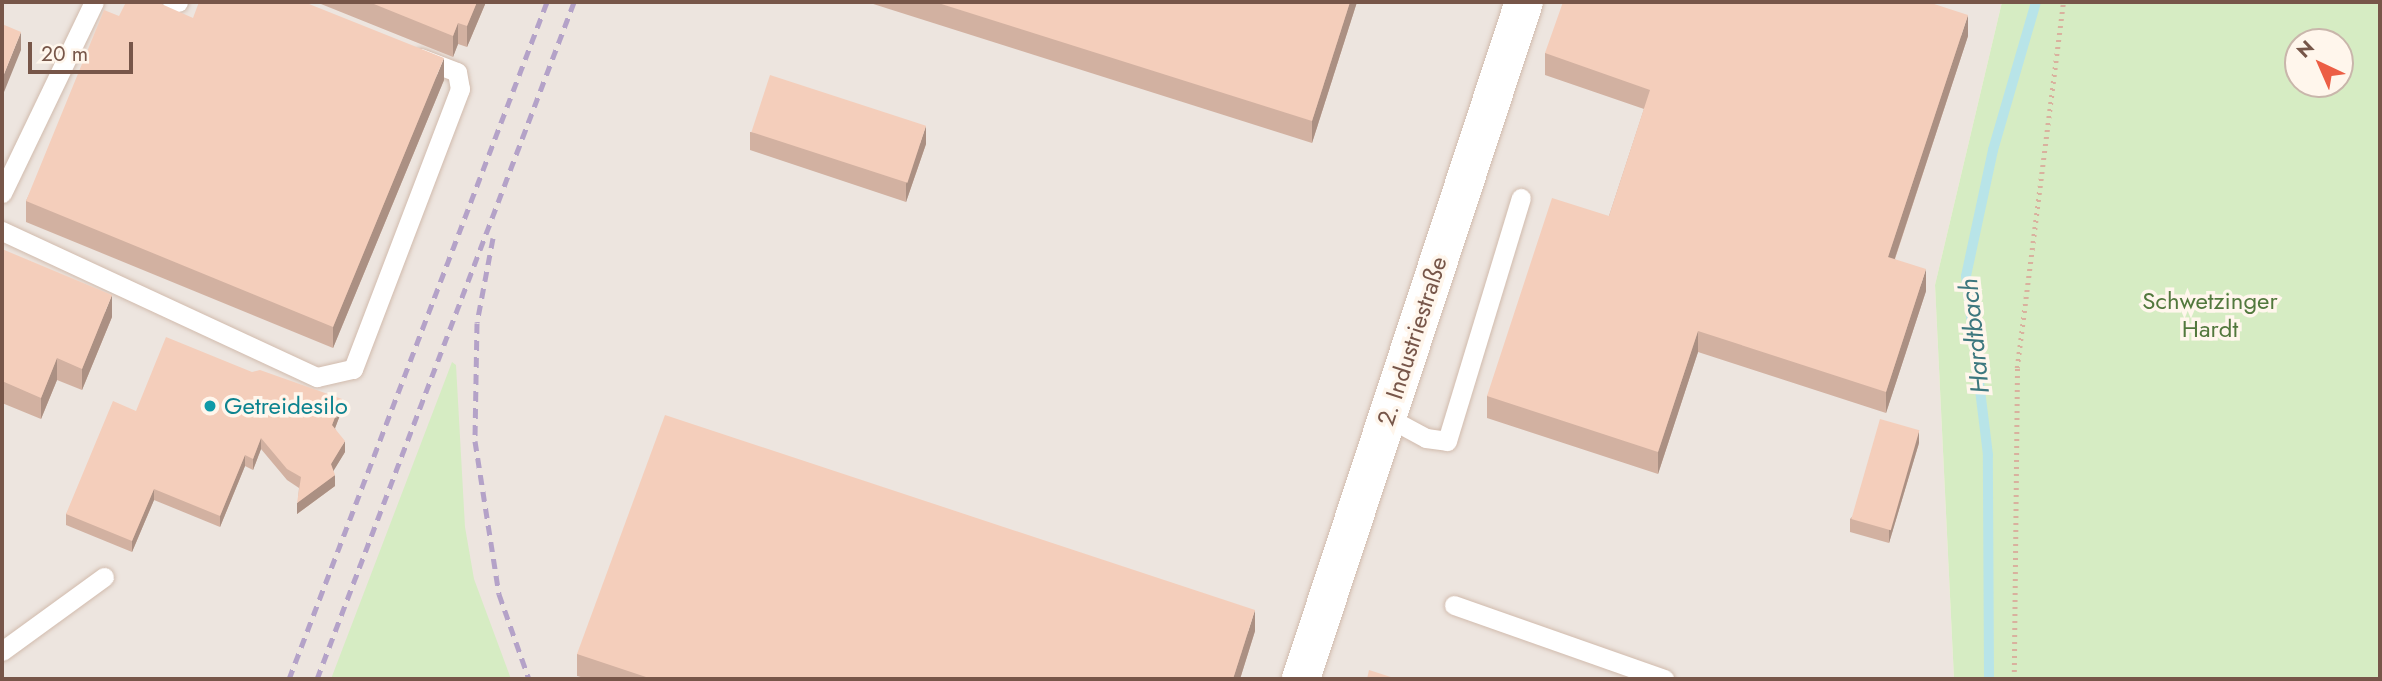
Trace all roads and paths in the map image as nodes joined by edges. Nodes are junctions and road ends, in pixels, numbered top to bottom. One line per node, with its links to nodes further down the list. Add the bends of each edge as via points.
1 (94, 2): 7 (lane)
2 (172, 2): 3 (lane)
3 (178, 2)
4 (1524, 2): 10 (street, 2. Industriestraße)
5 (2063, 2): 16 (path, via 2017,369)
6 (407, 52): 9 (lane, via 457,72 460,89 353,369 317,377)
7 (2, 194)
8 (1521, 198): 10 (lane, via 1447,442 1426,438)
9 (2, 231)
10 (1387, 417): 14 (street, 2. Industriestraße)
11 (104, 577): 13 (lane)
12 (1454, 605): 15 (lane)
13 (2, 651)
14 (1301, 679)
15 (1664, 679)
16 (2014, 679)

